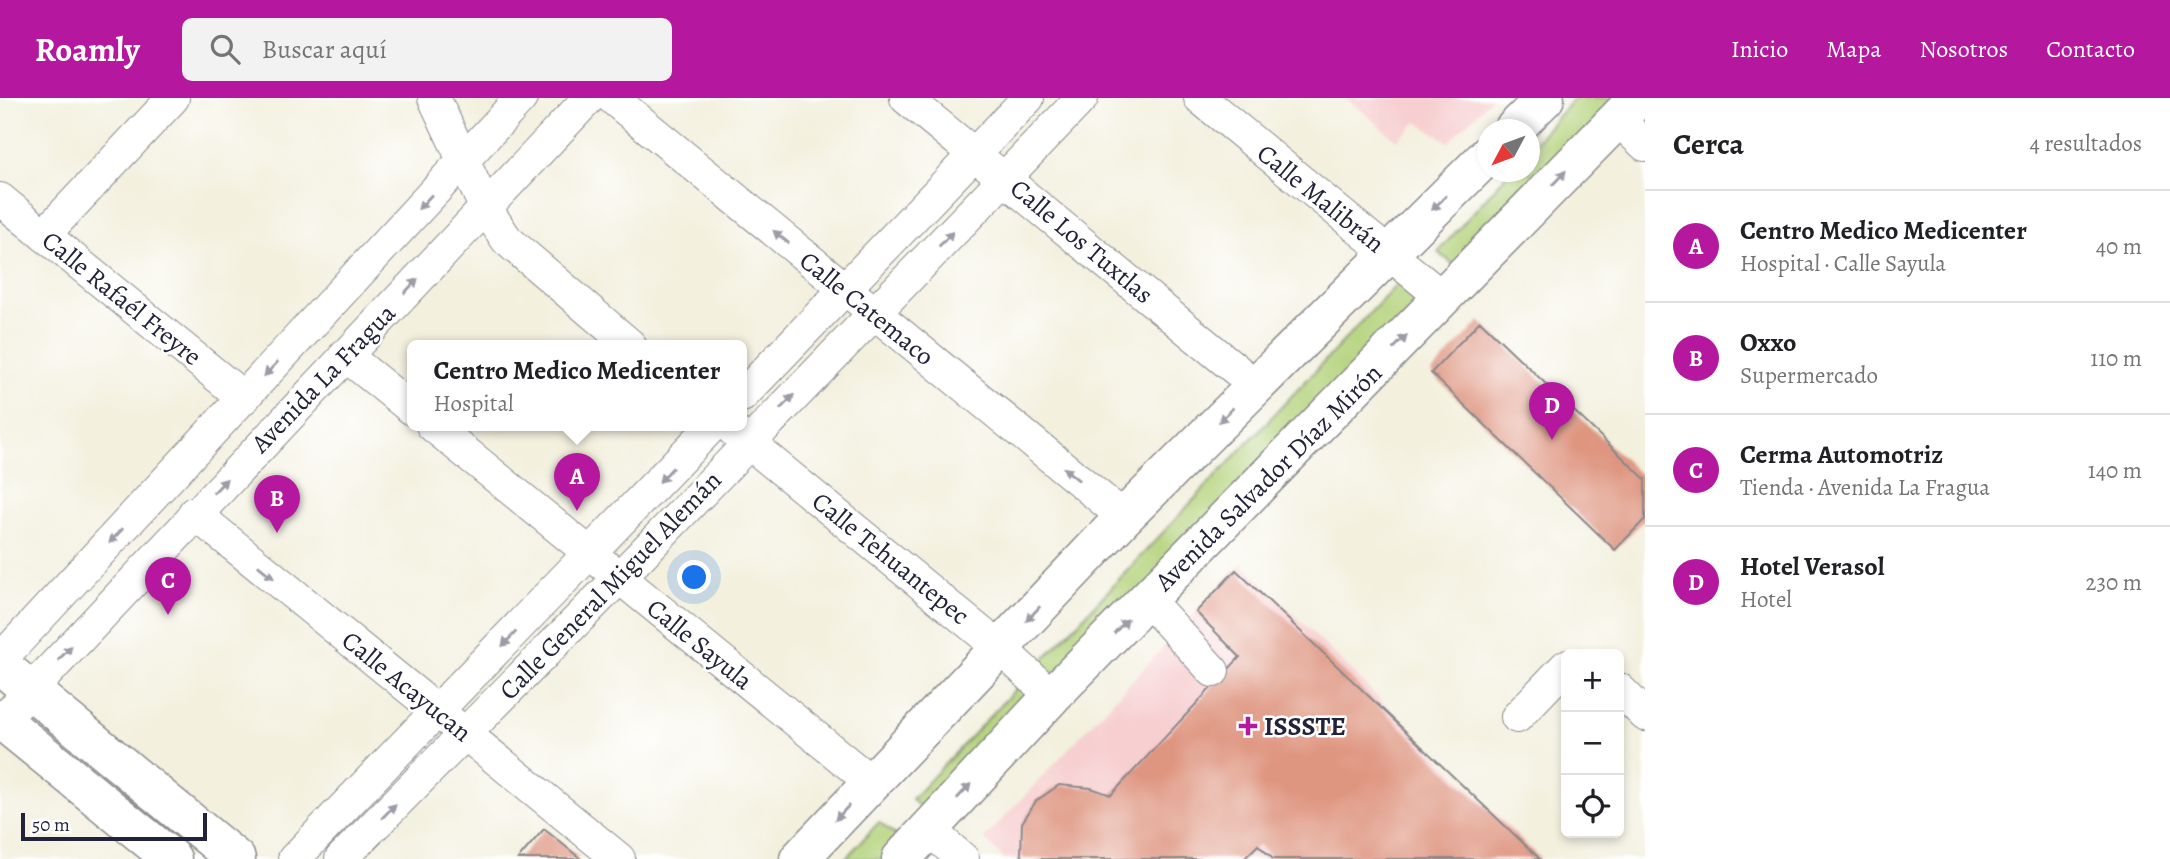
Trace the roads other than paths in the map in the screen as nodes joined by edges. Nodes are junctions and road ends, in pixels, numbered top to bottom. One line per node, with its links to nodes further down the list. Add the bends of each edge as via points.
1 (173, 98): 21 (street)
2 (434, 98): 15 (street)
3 (589, 98): 16 (street, Avenida La Fragua)
4 (612, 98): 23 (street, Calle Catemaco, one-way to 4)
5 (906, 98): 14 (street, Calle Los Tuxtlas)
6 (1028, 98): 14 (street)
7 (1082, 98): 18 (street, Calle General Miguel Alemán)
8 (1200, 98): 22 (street, Calle Malibrán)
9 (1545, 98): 12 (main road)
10 (505, 105): 15 (street, Avenida La Fragua); 16 (street)
11 (1627, 108): 13 (street); 24 (main road, Avenida Salvador Díaz Mirón, one-way to 11)
12 (1524, 119)
13 (1645, 145)
14 (975, 153): 18 (street, Calle Los Tuxtlas); 23 (street)
15 (464, 160): 20 (street); 30 (street, Avenida La Fragua, one-way to 30)
16 (527, 162): 20 (street, Avenida La Fragua)
17 (1477, 166): 22 (main road, one-way to 22)
18 (1005, 177): 25 (street, Calle General Miguel Alemán, one-way to 18); 28 (street, Calle Los Tuxtlas)
19 (0, 199): 21 (street, Calle Rafaél Freyre)
20 (485, 207): 26 (street, via 507,240); 27 (street, Avenida La Fragua, one-way to 20)
21 (44, 235): 30 (street, Calle Rafaél Freyre)
22 (1389, 253): 24 (street, Calle Malibrán); 28 (main road)
23 (844, 289): 25 (street, Calle Catemaco); 29 (street)
24 (1443, 298): 40 (main road, Avenida Salvador Díaz Mirón, one-way to 24)
25 (873, 313): 32 (street, Calle General Miguel Alemán, one-way to 25); 37 (street, Calle Catemaco, one-way to 25)
26 (624, 340)
27 (345, 355): 31 (street); 36 (street, Avenida La Fragua, one-way to 27)
28 (1256, 386): 37 (main road, one-way to 37)
29 (747, 390)
30 (244, 398): 42 (street, Avenida La Fragua, one-way to 42)
31 (407, 405)
32 (747, 425)
33 (439, 431): 38 (street, Calle Sayula)
34 (707, 431): 38 (street, Calle General Miguel Alemán, one-way to 38)
35 (738, 433): 39 (street, Calle General Miguel Alemán); 41 (street, Calle Tehuantepec)
36 (194, 513): 45 (street, Avenida La Fragua, one-way to 36); 48 (street, Calle Acayucan, one-way to 48)
37 (1124, 517): 41 (main road, one-way to 41)
38 (592, 554): 39 (street, Calle Sayula); 48 (street, Calle General Miguel Alemán, one-way to 48)
39 (619, 578): 52 (street, Calle General Miguel Alemán); 53 (street, Calle Sayula)
40 (1147, 599): 43 (street); 47 (main road, Avenida Salvador Díaz Mirón, one-way to 40)
41 (1001, 649): 47 (street, Calle Tehuantepec); 53 (main road)
42 (0, 663): 45 (main road)
43 (1213, 671)
44 (1561, 671): 50 (street)
45 (30, 690): 51 (street, Avenida La Fragua); 56 (main road)
46 (1624, 694): 49 (street)
47 (1052, 696): 54 (main road, Avenida Salvador Díaz Mirón, one-way to 47)
48 (438, 711): 52 (street, Calle Acayucan); 57 (street, Calle General Miguel Alemán)
49 (1645, 715)
50 (1517, 717)
51 (1, 721): 55 (main road)
52 (466, 734): 58 (street, Calle General Miguel Alemán, one-way to 52); 59 (street, Calle Acayucan)
53 (871, 782): 60 (main road, one-way to 60)
54 (928, 829): 61 (main road, Avenida Salvador Díaz Mirón); 62 (street)
55 (172, 859)
56 (236, 859)
57 (294, 859)
58 (341, 859)
59 (619, 859)
60 (799, 859)
61 (901, 859)
62 (963, 859)

